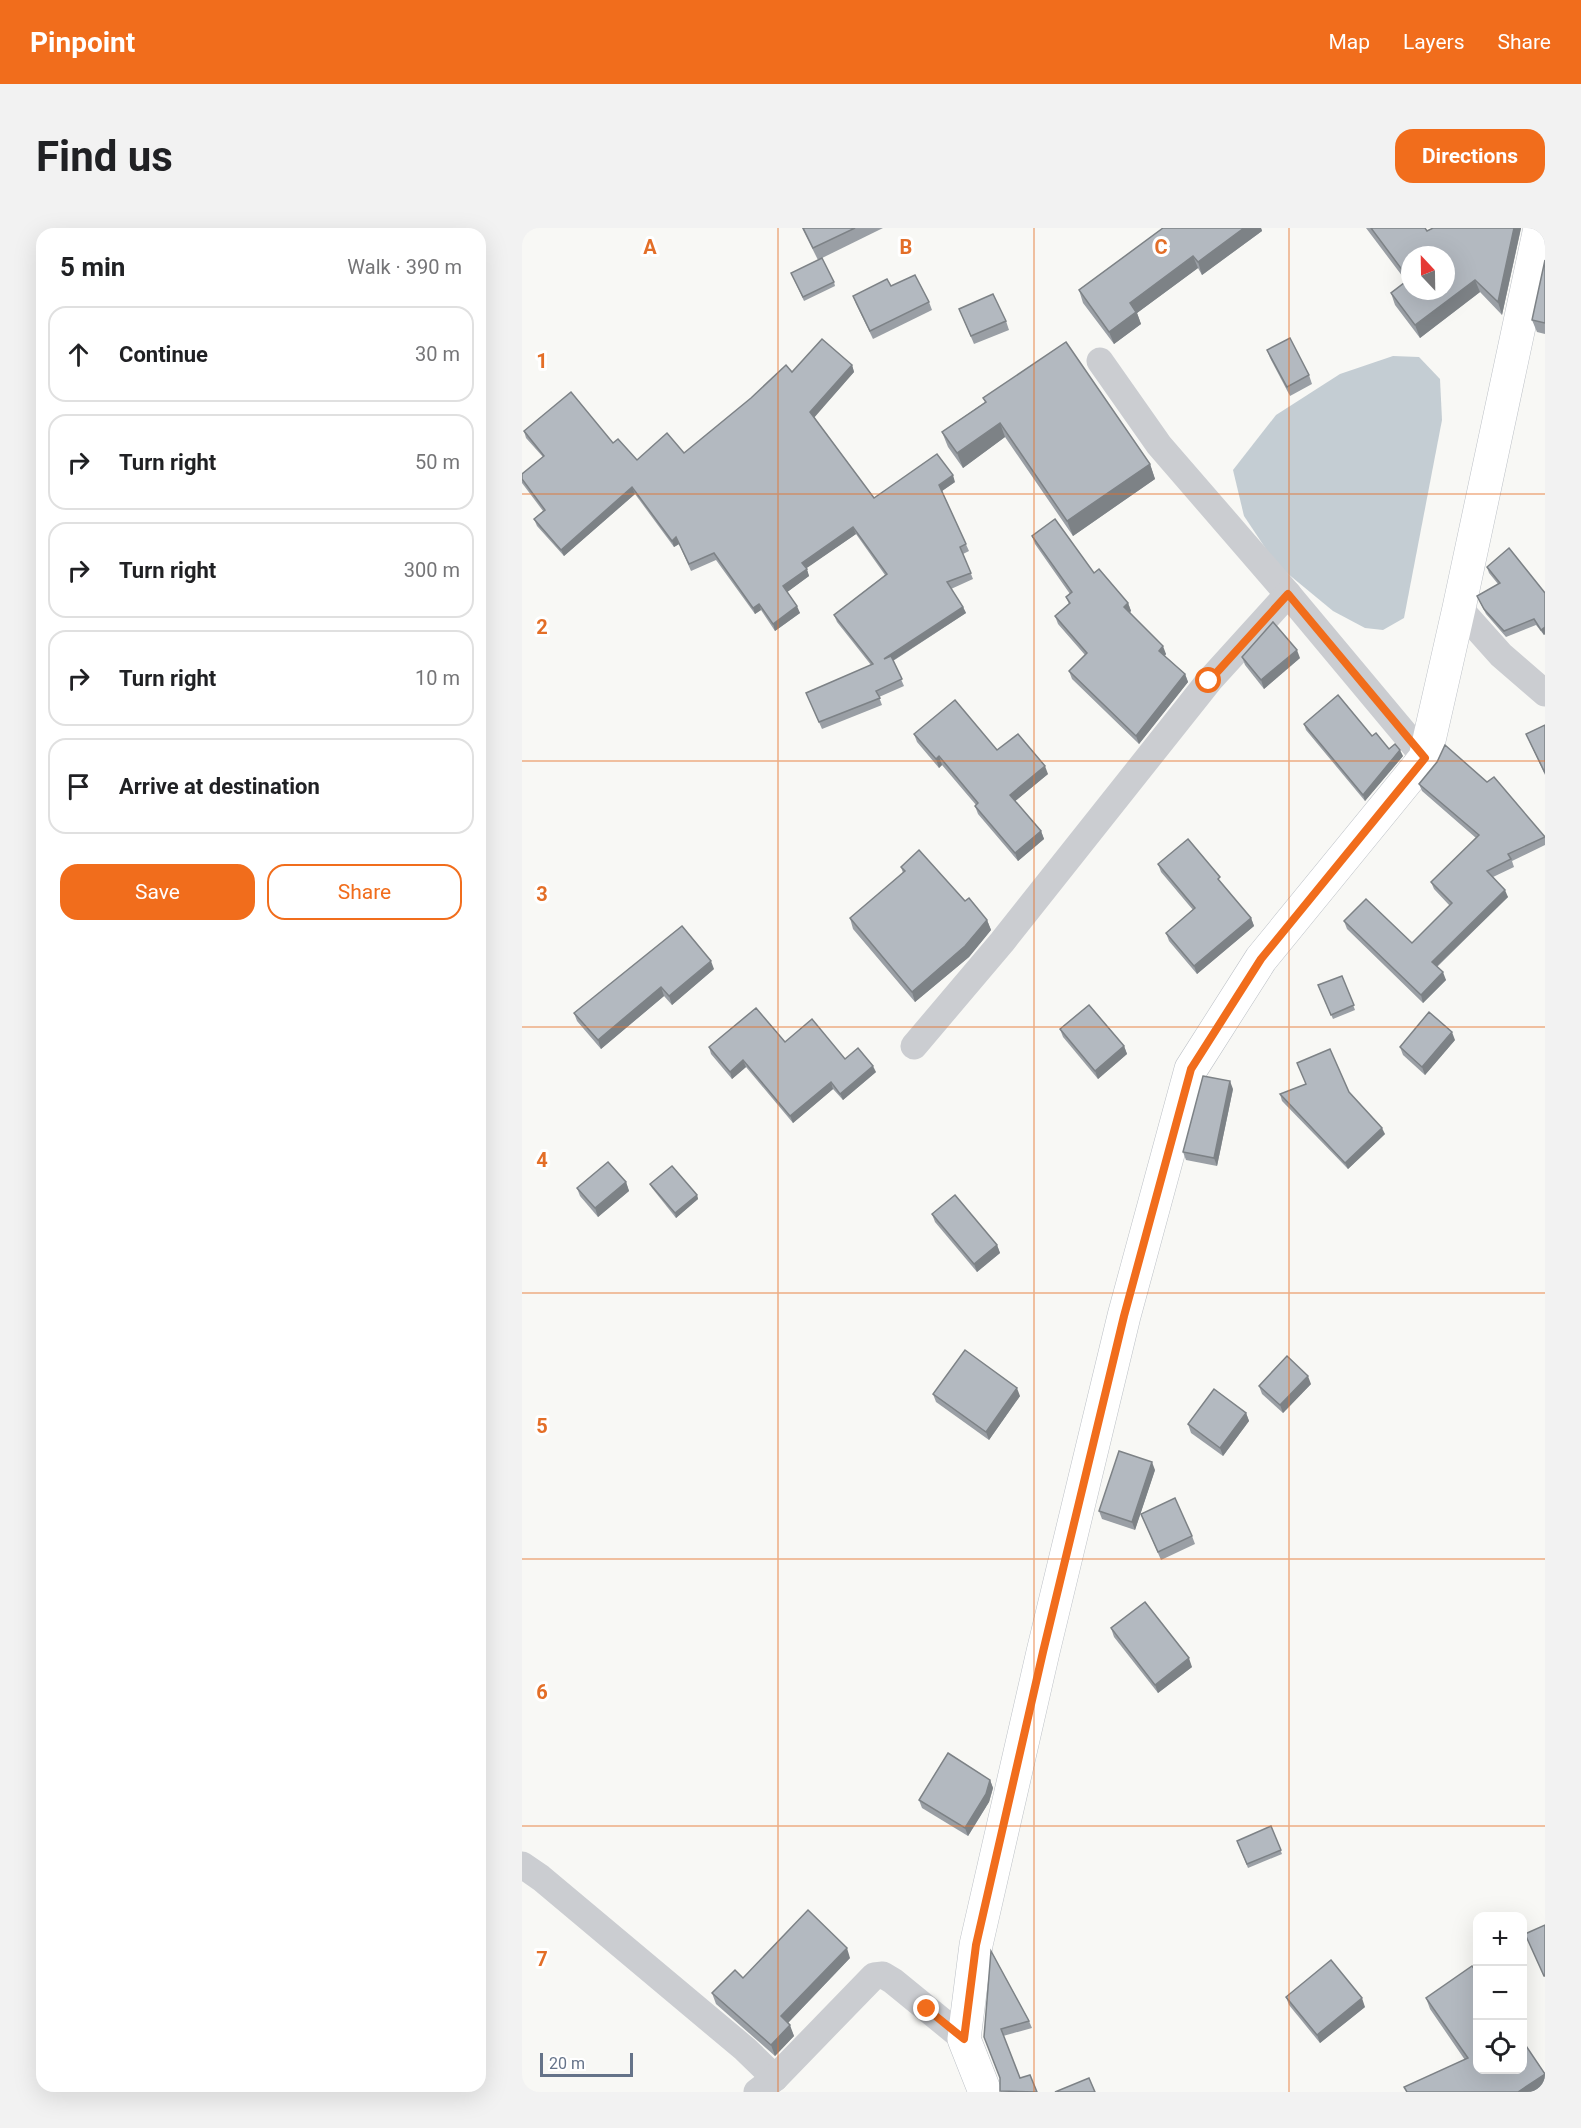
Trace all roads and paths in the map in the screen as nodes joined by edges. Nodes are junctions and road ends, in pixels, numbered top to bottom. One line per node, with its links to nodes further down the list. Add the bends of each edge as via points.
1 (1539, 228): 4 (main road)
2 (1100, 361): 3 (street, via 1159,445)
3 (1288, 594): 6 (street); 7 (street, via 1209,681 1002,942)
4 (1459, 608): 5 (street, via 1502,655); 6 (main road)
5 (1545, 693)
6 (1425, 758): 9 (main road, via 1261,959 1191,1069 1124,1316 1043,1652 976,1945)
7 (914, 1046)
8 (522, 1865): 10 (street, via 745,2049)
9 (964, 2039): 10 (street, via 893,1981 884,1975 874,1977); 11 (main road)
10 (766, 2085)
11 (985, 2092)

